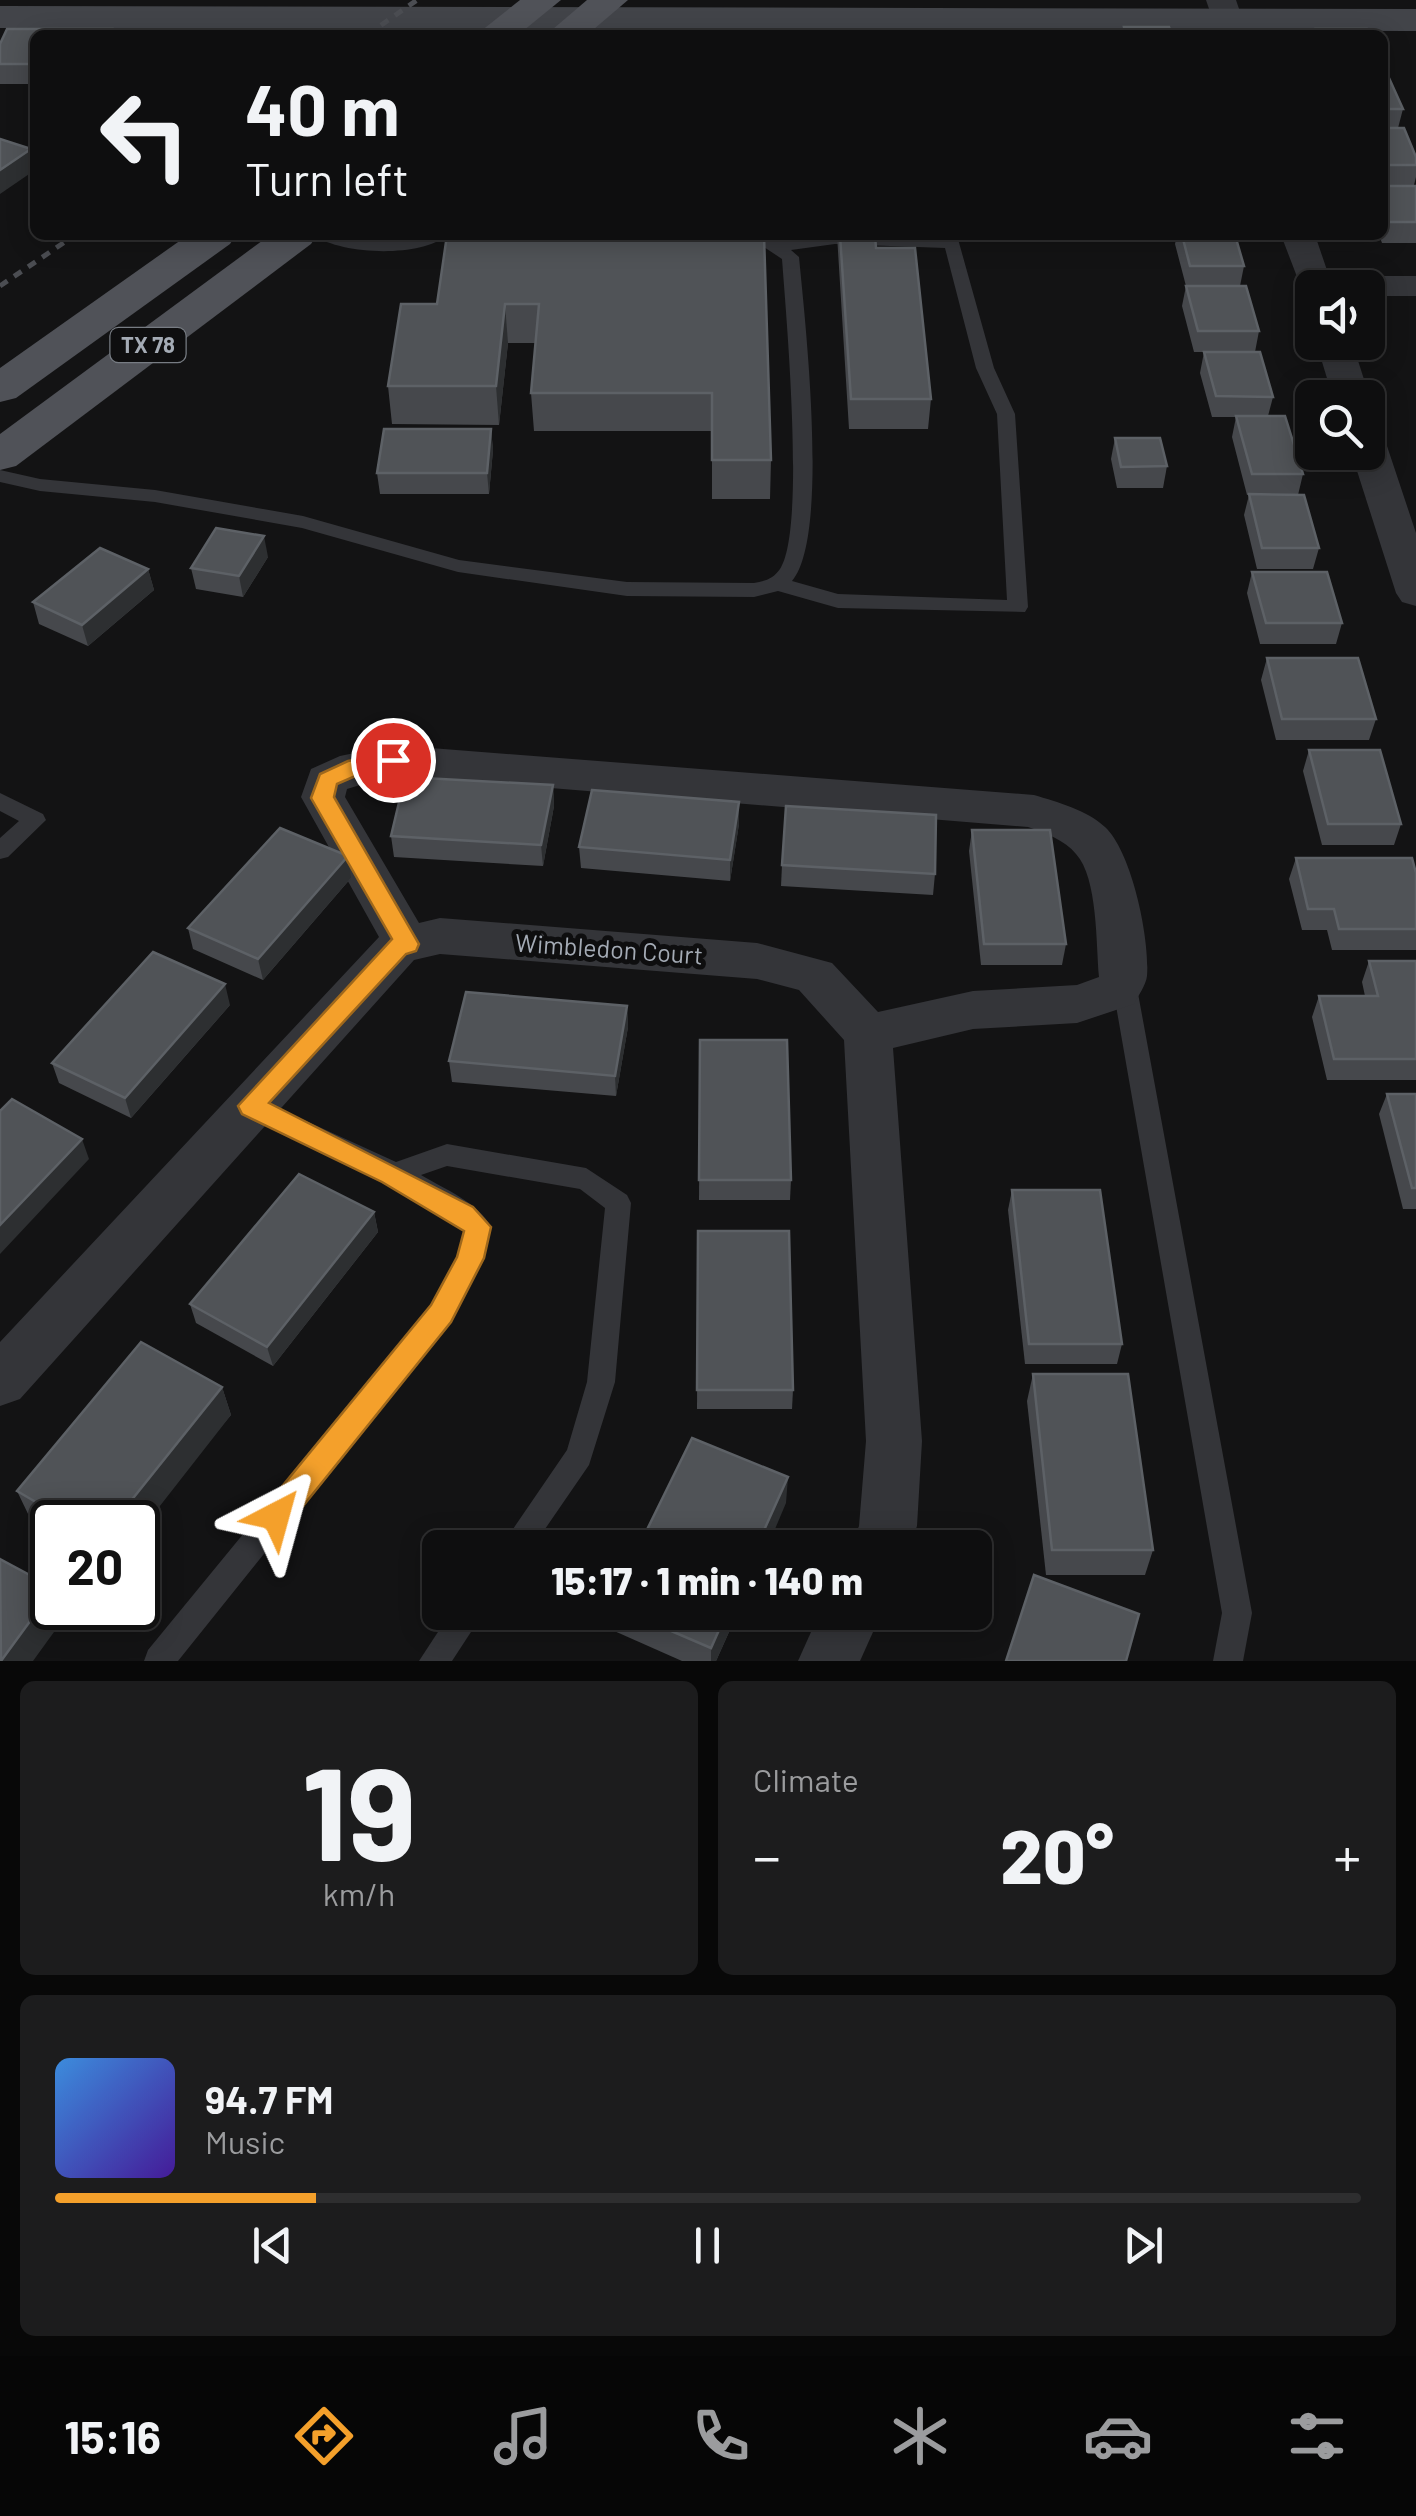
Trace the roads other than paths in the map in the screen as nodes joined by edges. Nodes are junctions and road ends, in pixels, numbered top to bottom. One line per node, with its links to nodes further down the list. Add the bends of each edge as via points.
1 (277, 8): 2 (main road); 3 (main road)
2 (0, 17)
3 (518, 17): 4 (main road)
4 (587, 17): 7 (main road)
5 (1227, 18): 6 (main road); 8 (main road)
6 (1416, 20)
7 (657, 26): 8 (main road)
8 (976, 26)
9 (208, 240): 21 (main road, TX 78)
10 (289, 240): 22 (main road, TX 78)
11 (345, 240): 12 (lane, via 378,247)
12 (430, 240)
13 (763, 240): 17 (lane)
14 (828, 240): 17 (lane)
15 (874, 240): 25 (lane, via 952,242 985,368 1006,414 1018,607 838,601)
16 (1300, 240): 18 (street)
17 (776, 247): 25 (lane, via 790,257 792,273 802,514 792,568)
18 (1309, 270)
19 (1385, 286): 20 (street)
20 (1416, 286)
21 (0, 389)
22 (0, 456)
23 (1376, 470): 26 (street)
24 (0, 476): 25 (lane, via 303,522 476,568 626,588 754,590)
25 (778, 584)
26 (1416, 593)
27 (0, 802): 28 (lane, via 35,820)
28 (0, 852)
29 (407, 944): 30 (street, via 322,798 328,780 393,760 1034,811 1090,839 1104,858); 31 (street, Wimbledon Court, via 440,936 757,961 814,976); 32 (street, via 398,946)
30 (1124, 977): 31 (street, via 1116,991 1098,999 974,1010); 42 (lane, via 1236,1613)
31 (868, 1034): 36 (street, via 894,1441)
32 (251, 1106): 33 (lane); 34 (street)
33 (391, 1175): 35 (lane, via 448,1154 586,1179 618,1203 601,1382 579,1456); 39 (lane, via 478,1227 470,1258 441,1313)
34 (0, 1381)
35 (527, 1530)
36 (886, 1530)
37 (456, 1630): 40 (lane)
38 (843, 1630): 41 (street)
39 (159, 1661)
40 (434, 1661)
41 (828, 1661)
42 (1228, 1661)

